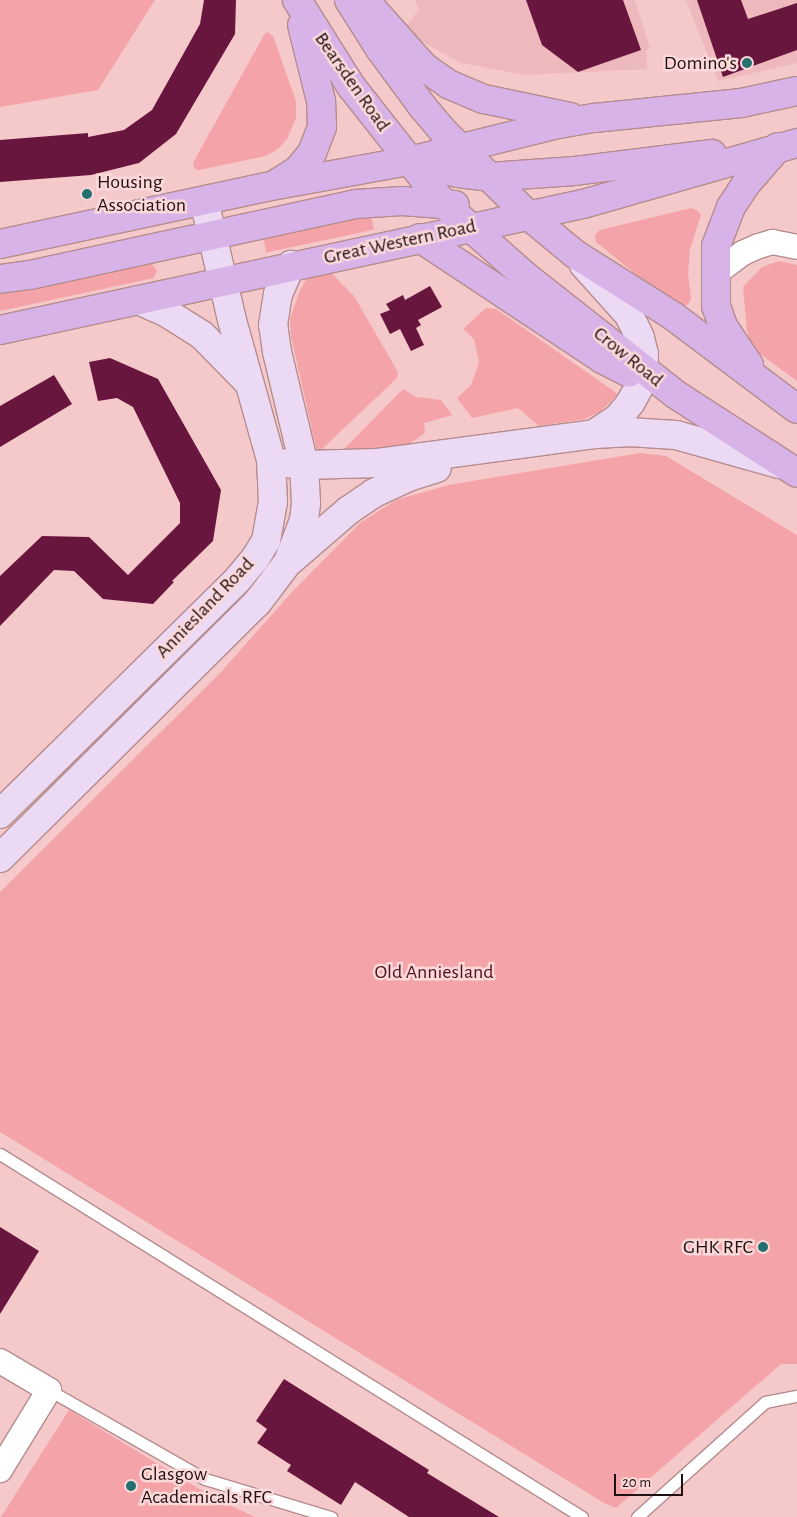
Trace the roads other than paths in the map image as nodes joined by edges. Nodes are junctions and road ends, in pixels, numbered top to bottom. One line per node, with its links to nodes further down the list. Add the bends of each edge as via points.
1 (297, 0): 8 (main road, Bearsden Road, via 351,86); 10 (main road, via 321,101 322,127 312,153 298,170)
2 (349, 0): 7 (main road, Bearsden Road, via 422,106)
3 (364, 0): 5 (main road, via 418,61 448,84 484,99 531,110)
4 (797, 92): 5 (main road, via 698,108)
5 (594, 118): 7 (main road, via 514,134)
6 (788, 145): 9 (main road, via 575,171); 13 (main road, Great Western Road, via 643,188); 21 (main road, via 746,184 731,207 716,246)
7 (462, 150): 8 (main road); 9 (main road, Bearsden Road)
8 (409, 161): 9 (main road); 10 (main road); 12 (main road, Bearsden Road)
9 (489, 177): 13 (main road, Bearsden Road)
10 (266, 187): 11 (main road)
11 (204, 200): 15 (street, Anniesland Road); 17 (main road)
12 (443, 203): 13 (main road); 14 (main road, Crow Road); 15 (main road, via 356,204)
13 (529, 216): 14 (main road, Great Western Road); 19 (main road)
14 (469, 227): 16 (main road, Great Western Road); 26 (main road, Crow Road)
15 (212, 235): 22 (main road); 23 (street, Anniesland Road)
16 (420, 238): 20 (main road, Great Western Road); 26 (main road, via 602,358)
17 (0, 244)
18 (797, 247): 21 (street, via 772,242 759,246 742,253)
19 (575, 254): 26 (street, via 629,314 640,338); 28 (main road, via 673,316)
20 (291, 265): 23 (main road, Great Western Road); 33 (street, Anniesland Road, via 278,294 274,338)
21 (714, 274): 28 (main road, via 716,306 723,326)
22 (0, 279)
23 (223, 281): 24 (main road, Great Western Road); 27 (street, Anniesland Road)
24 (138, 300): 25 (main road, Great Western Road); 27 (street, via 167,313 202,335)
25 (0, 330)
26 (644, 374): 30 (street, via 631,402 618,418); 34 (main road, Crow Road)
27 (250, 384): 32 (street, Anniesland Road)
28 (763, 385): 29 (main road)
29 (797, 409)
30 (594, 434): 31 (street); 34 (street, via 629,432 676,436)
31 (505, 447): 33 (street, via 378,463); 35 (street, Anniesland Road, via 408,476 374,493)
32 (271, 460): 33 (street); 36 (street, Anniesland Road, via 273,502 270,529 255,559)
33 (304, 465): 35 (street, Anniesland Road, via 304,520)
34 (791, 469)
35 (288, 562): 37 (street, Anniesland Road, via 257,603)
36 (0, 814)
37 (0, 858)
38 (0, 1154): 44 (lane)
39 (0, 1361): 40 (street)
40 (50, 1390): 42 (street); 43 (lane, via 205,1479)
41 (795, 1399): 45 (lane, via 765,1402)
42 (0, 1470)
43 (330, 1517)
44 (582, 1517)
45 (637, 1517)

